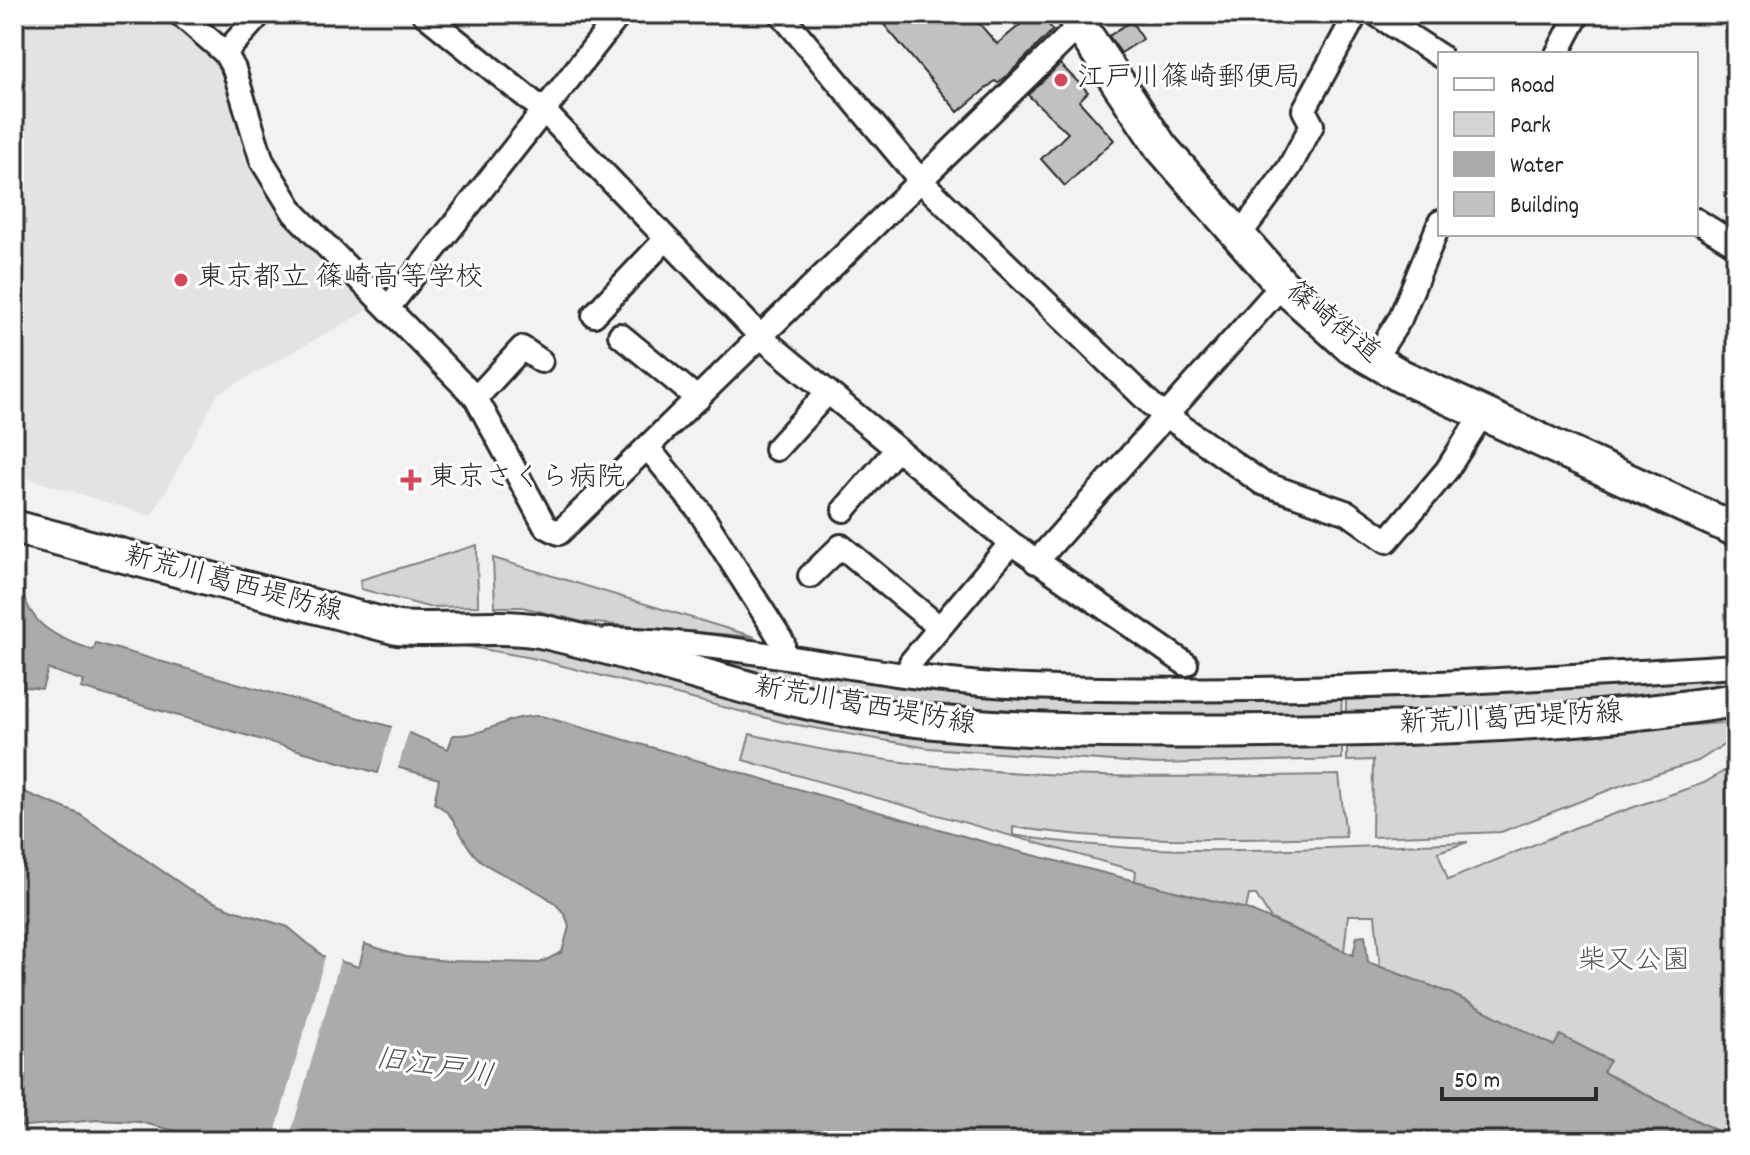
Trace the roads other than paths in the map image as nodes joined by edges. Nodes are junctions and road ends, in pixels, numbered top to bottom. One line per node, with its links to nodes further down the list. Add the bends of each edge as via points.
1 (180, 14): 11 (street)
2 (260, 14): 11 (street)
3 (424, 14): 13 (street)
4 (620, 14): 13 (street)
5 (781, 14): 14 (street)
6 (1356, 14): 17 (street, via 1304,110 1312,125 1289,168)
7 (1376, 14): 12 (street)
8 (1578, 14): 10 (street)
9 (1076, 20): 14 (street); 17 (main road, 篠崎街道, via 1161,147)
10 (1558, 52)
11 (225, 53): 21 (street, via 262,161 294,213)
12 (1438, 55)
13 (544, 111): 18 (street); 21 (street)
14 (921, 181): 24 (street); 31 (street)
15 (1698, 221): 19 (street)
16 (1438, 227): 26 (street, via 1400,319)
17 (1239, 236): 20 (main road, 篠崎街道)
18 (666, 239): 22 (street); 24 (street)
19 (1736, 245)
20 (1282, 285): 26 (main road, 篠崎街道); 31 (street)
21 (388, 308): 28 (street)
22 (594, 315)
23 (620, 335): 29 (street)
24 (761, 337): 27 (street); 29 (street)
25 (541, 361): 28 (street, via 522,348)
26 (1373, 361): 30 (main road, 篠崎街道)
27 (828, 392): 33 (street); 34 (street)
28 (476, 398): 32 (street, via 545,526 554,532 563,532)
29 (698, 399): 32 (street)
30 (1483, 413): 31 (street, via 1447,470 1387,541 1348,513 1262,483); 36 (main road, 篠崎街道)
31 (1165, 416): 39 (street)
32 (648, 448): 43 (street, via 698,509 783,643)
33 (776, 449)
34 (897, 449): 35 (street); 38 (street)
35 (844, 510)
36 (1733, 522)
37 (14, 527): 42 (main road, 新荒川葛西堤防線, via 397,628 515,627)
38 (1011, 543): 39 (street); 41 (street)
39 (1036, 562): 44 (street)
40 (810, 576): 41 (street, via 841,546)
41 (939, 627): 46 (street, via 911,662)
42 (574, 638): 43 (street); 47 (main road, 新荒川葛西堤防線, via 793,700 997,730 1298,730 1583,720)
43 (783, 654): 46 (street)
44 (1186, 664)
45 (1736, 666): 46 (street, via 1336,687 1026,687)
46 (908, 675)
47 (1736, 700)

